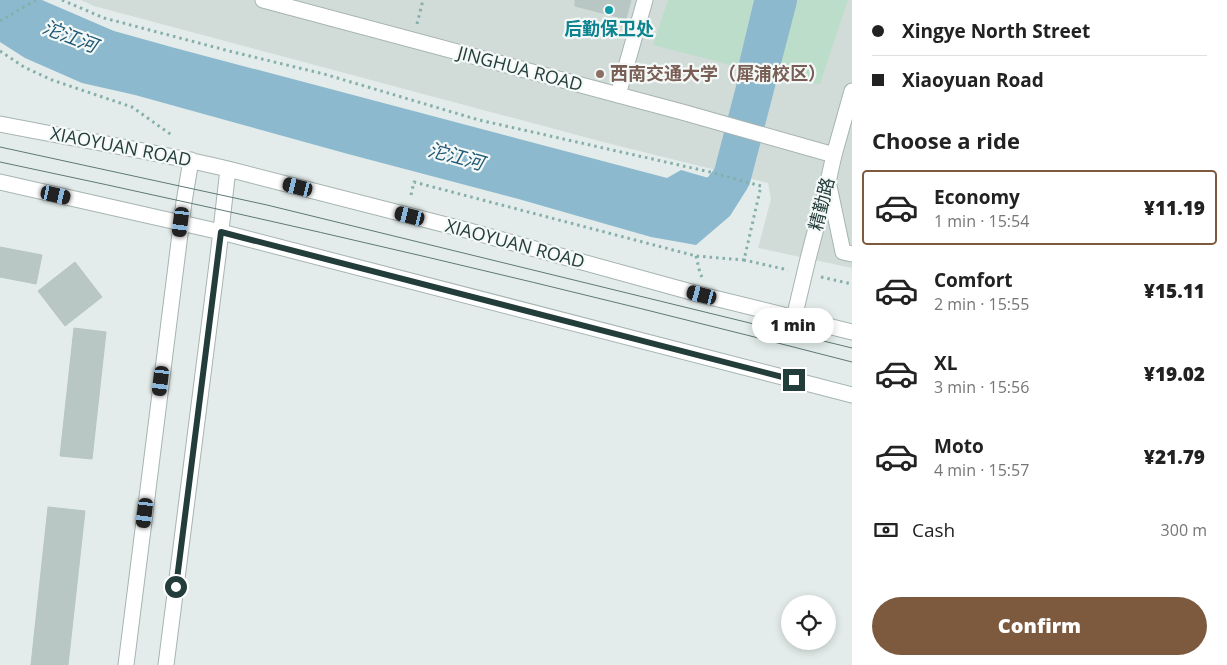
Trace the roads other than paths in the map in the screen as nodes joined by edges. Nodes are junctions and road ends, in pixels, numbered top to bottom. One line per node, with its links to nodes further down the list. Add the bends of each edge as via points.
1 (263, 0): 4 (street, JINGHUA ROAD)
2 (644, 0): 4 (street)
3 (852, 91): 6 (street, 精勤路)
4 (618, 95): 6 (street, JINGHUA ROAD)
5 (0, 124): 7 (street, XIAOYUAN ROAD)
6 (834, 155): 10 (street, 精勤路)
7 (191, 160): 8 (street, XIAOYUAN ROAD); 11 (street)
8 (228, 169): 12 (street); 14 (street, XIAOYUAN ROAD)
9 (0, 182): 11 (street)
10 (828, 182): 13 (street, via 843,252); 14 (street, 精勤路)
11 (181, 222): 12 (street); 17 (street)
12 (221, 232): 16 (street); 18 (street)
13 (852, 254)
14 (794, 318): 15 (street, XIAOYUAN ROAD)
15 (852, 332)
16 (852, 396)
17 (126, 665)
18 (166, 665)

